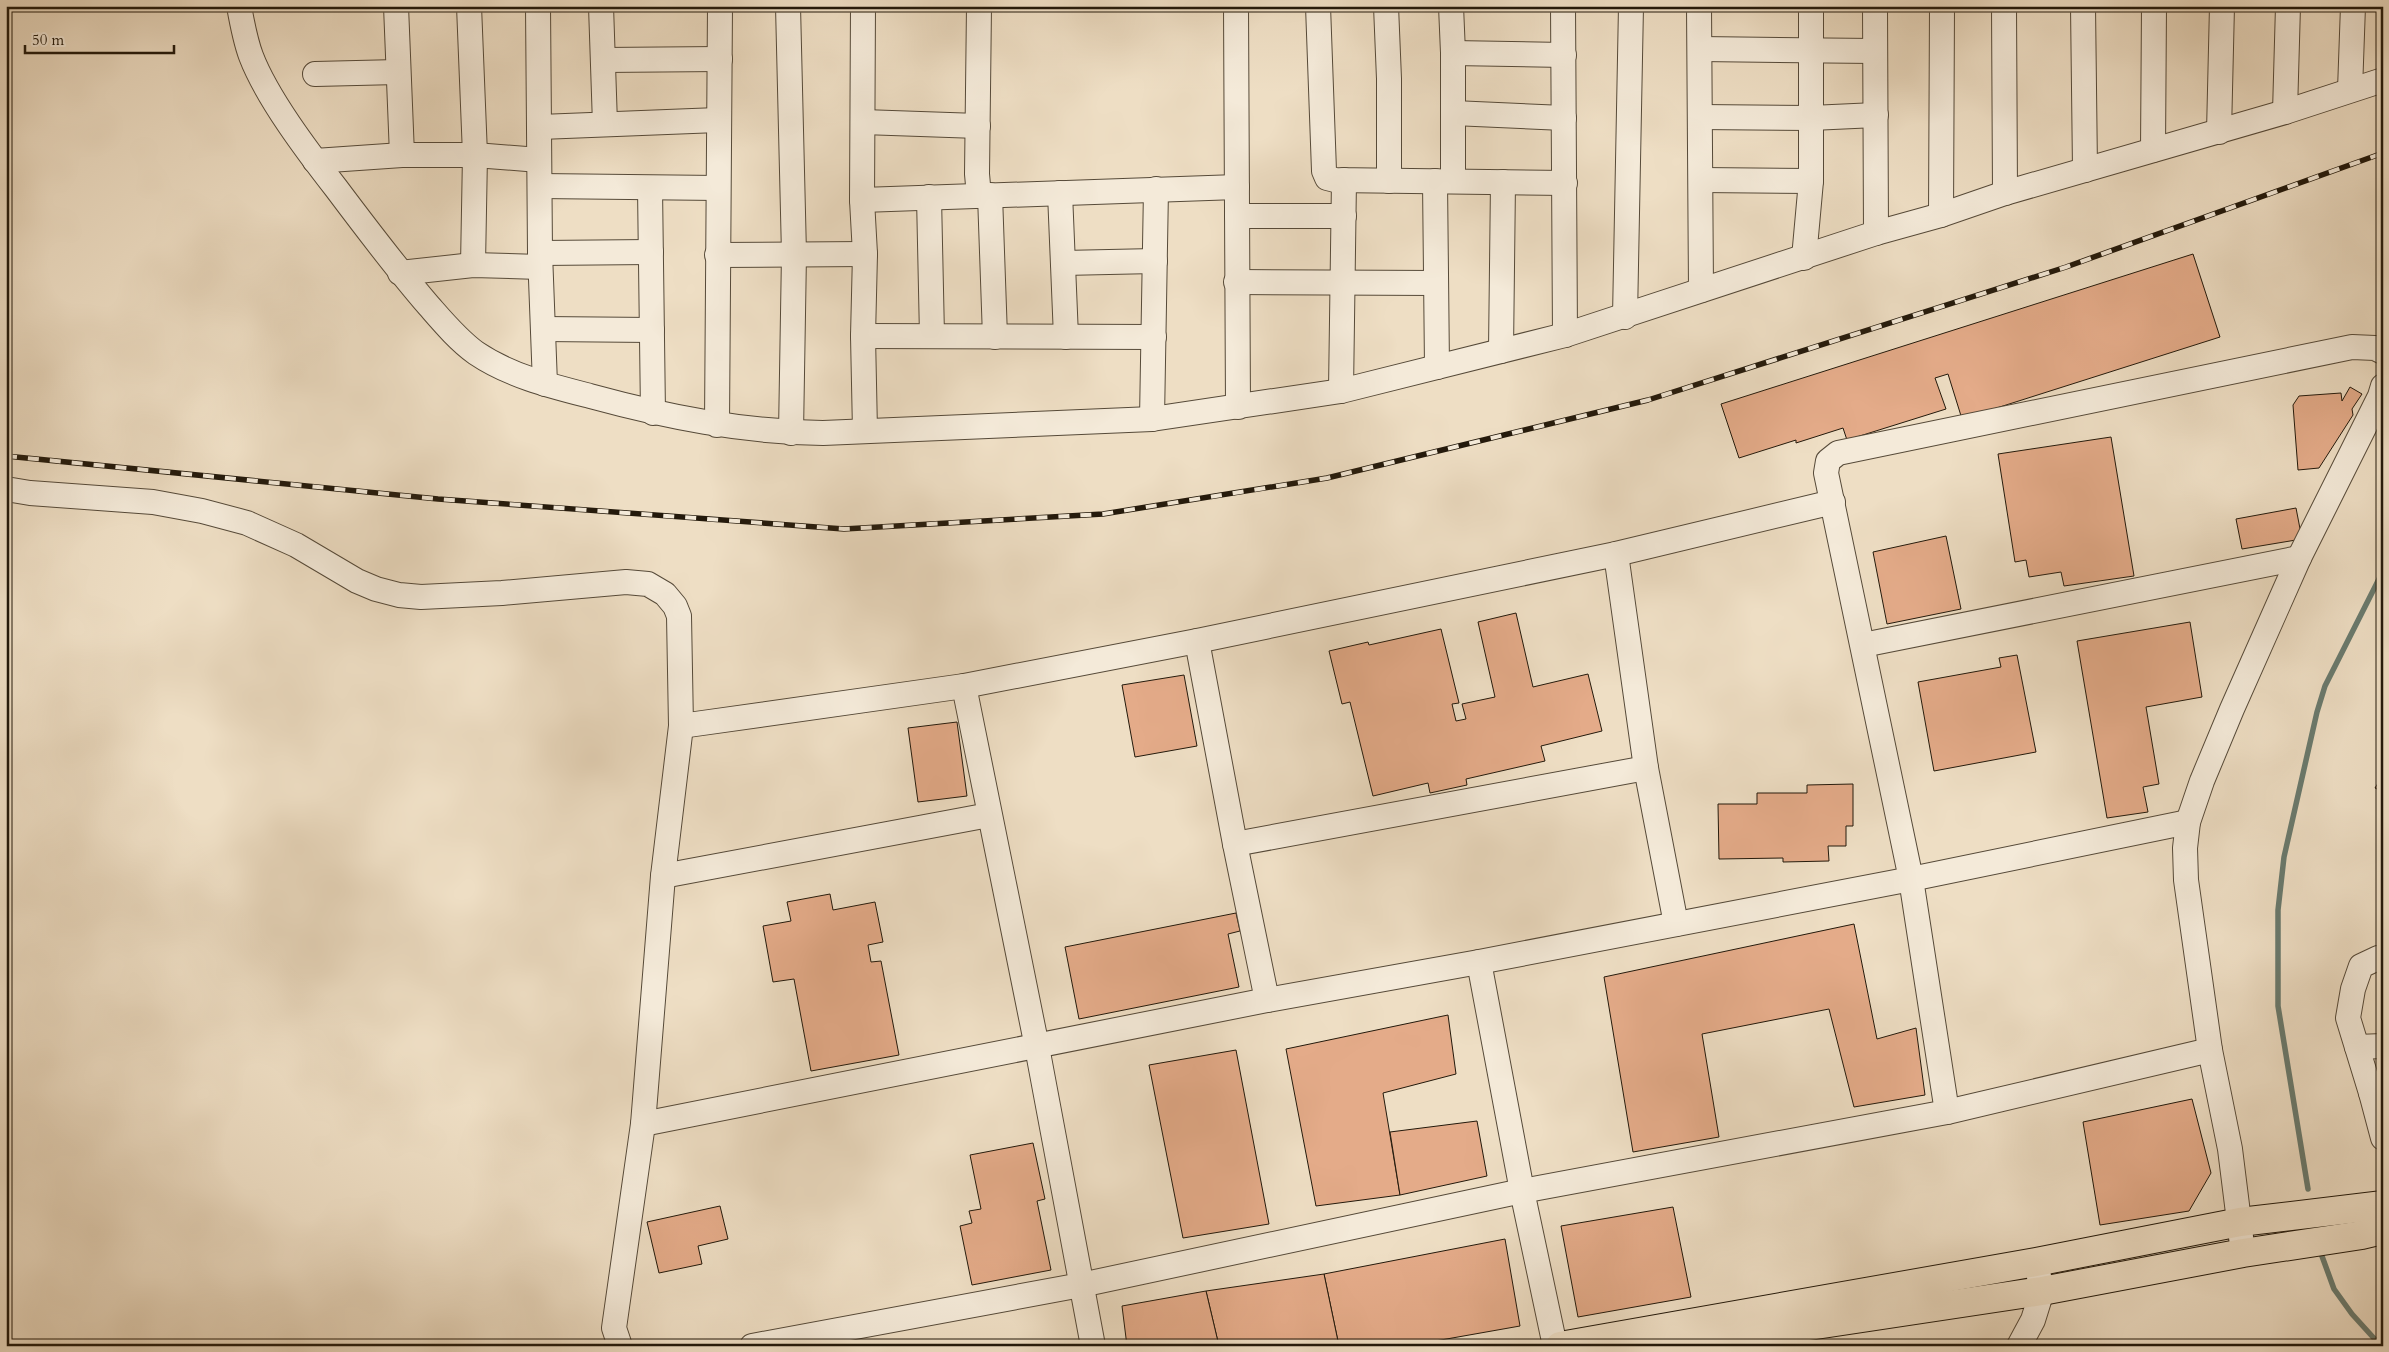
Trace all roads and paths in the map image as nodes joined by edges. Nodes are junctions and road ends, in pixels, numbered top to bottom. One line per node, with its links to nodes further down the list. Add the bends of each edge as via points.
1 (239, 6): 53 (street, via 251,56 269,91)
2 (396, 6): 33 (street)
3 (469, 6): 51 (street)
4 (538, 6): 47 (street)
5 (601, 6): 32 (street)
6 (720, 6): 31 (street)
7 (788, 6): 77 (street)
8 (863, 6): 44 (street)
9 (979, 6): 46 (street)
10 (1236, 6): 63 (street)
11 (1318, 6): 55 (street, via 1324,171 1327,178)
12 (1386, 6): 57 (street)
13 (1451, 6): 29 (street)
14 (1563, 6): 30 (street)
15 (1631, 6): 90 (street)
16 (1699, 6): 27 (street)
17 (1811, 6): 26 (street)
18 (1875, 6): 28 (street)
19 (1942, 6): 72 (street)
20 (2004, 6): 68 (street)
21 (2082, 6): 54 (street)
22 (2154, 6): 49 (street)
23 (2222, 6): 48 (street)
24 (2288, 6): 37 (street)
25 (2353, 6): 36 (street)
26 (1812, 49): 27 (street); 28 (street); 42 (street)
27 (1700, 50): 40 (street)
28 (1874, 51): 39 (street)
29 (1453, 53): 30 (street); 38 (street)
30 (1564, 55): 41 (street)
31 (720, 58): 32 (street); 43 (street)
32 (603, 60): 45 (street)
33 (398, 72): 34 (street); 50 (street)
34 (315, 74)
35 (2383, 80): 36 (street)
36 (2350, 90): 37 (street)
37 (2285, 112): 48 (street)
38 (1453, 113): 41 (street); 58 (street)
39 (1876, 115): 42 (street); 75 (street)
40 (1700, 117): 42 (street); 56 (street)
41 (1564, 118): 61 (street)
42 (1811, 118): 60 (street)
43 (718, 120): 45 (street); 65 (street)
44 (863, 122): 46 (street); 71 (street)
45 (605, 124): 47 (street)
46 (978, 126): 69 (street, via 977,174)
47 (540, 127): 52 (street)
48 (2219, 132): 49 (street)
49 (2153, 150): 54 (street)
50 (402, 155): 51 (street); 53 (street)
51 (475, 155): 52 (street); 84 (street)
52 (539, 160): 62 (street)
53 (315, 161): 85 (street)
54 (2085, 170): 68 (street)
55 (1344, 180): 57 (street); 74 (street)
56 (1701, 180): 60 (street); 89 (street)
57 (1389, 181): 58 (street)
58 (1444, 181): 59 (street); 88 (street)
59 (1504, 182): 61 (street); 99 (street)
60 (1811, 182): 80 (street)
61 (1565, 183): 93 (street)
62 (540, 186): 64 (street); 81 (street)
63 (1237, 186): 66 (street); 73 (street)
64 (650, 188): 65 (street); 76 (street)
65 (718, 188): 79 (street)
66 (1156, 189): 67 (street); 82 (street)
67 (1060, 192): 69 (street); 83 (street)
68 (2005, 193): 72 (street)
69 (985, 195): 70 (street); 96 (street)
70 (929, 197): 71 (street); 95 (street)
71 (862, 200): 78 (street)
72 (1941, 215): 75 (street)
73 (1237, 216): 74 (street); 86 (street)
74 (1344, 216): 87 (street)
75 (1876, 233): 80 (street)
76 (651, 252): 81 (street); 92 (street)
77 (794, 254): 78 (street); 79 (street); 110 (street)
78 (865, 254): 94 (street)
79 (718, 255): 108 (street)
80 (1804, 258): 89 (street)
81 (540, 260): 84 (street); 91 (street)
82 (1155, 261): 83 (street); 98 (street)
83 (1063, 263): 97 (street)
84 (473, 265): 85 (street)
85 (400, 273): 102 (street, via 447,327 476,352 504,368)
86 (1236, 282): 87 (street); 105 (street)
87 (1343, 282): 88 (street); 104 (street)
88 (1436, 283): 101 (street)
89 (1701, 290): 90 (street)
90 (1626, 317): 93 (street)
91 (543, 329): 92 (street); 102 (street)
92 (652, 330): 106 (street)
93 (1565, 335): 99 (street)
94 (863, 336): 95 (street); 109 (street)
95 (932, 336): 96 (street)
96 (995, 337): 97 (street)
97 (1066, 337): 98 (street)
98 (1154, 337): 107 (street)
99 (1501, 351): 101 (street)
100 (2383, 352): 112 (street, via 2375,348 2352,347 1838,453 1828,461 1826,473)
101 (1437, 367): 104 (street)
102 (545, 384): 106 (street)
103 (2383, 386): 114 (street)
104 (1341, 391): 105 (street)
105 (1238, 407): 107 (street)
106 (653, 413): 108 (street)
107 (1152, 419): 109 (street)
108 (717, 425): 110 (street)
109 (866, 431): 110 (street)
110 (792, 433)
111 (6, 489): 118 (street, via 153,502 202,510 248,523 296,545 357,581 376,590 399,595 502,593 626,582 648,584 665,594 679,616)
112 (1833, 502): 113 (street); 116 (street)
113 (1616, 554): 115 (street); 119 (street)
114 (2299, 558): 116 (street); 121 (street, via 2228,718)
115 (1196, 641): 117 (street); 122 (street)
116 (1864, 645): 124 (street)
117 (964, 686): 118 (street); 120 (street)
118 (681, 726): 123 (street)
119 (1646, 768): 122 (street); 125 (street)
120 (989, 815): 123 (street); 130 (street)
121 (2188, 822): 124 (street); 132 (street, via 2186,880)
122 (1234, 844): 128 (street)
123 (663, 876): 135 (street)
124 (1911, 879): 125 (street); 134 (street)
125 (1676, 924): 127 (street)
126 (2383, 959): 131 (street, via 2361,966 2353,988 2348,1018)
127 (1479, 962): 128 (street); 137 (street)
128 (1267, 1000): 130 (street)
129 (2383, 1046): 131 (street)
130 (1037, 1047): 135 (street); 143 (street)
131 (2357, 1047): 133 (street)
132 (2210, 1050): 134 (street); 139 (street, via 2230,1149)
133 (2377, 1092): 136 (street)
134 (1947, 1112): 137 (street)
135 (643, 1124): 146 (street, via 614,1328)
136 (2383, 1138)
137 (1522, 1191): 143 (street); 149 (street)
138 (2383, 1205): 139 (highway)
139 (2240, 1222): 141 (street); 142 (highway)
140 (2383, 1230): 141 (highway)
141 (2244, 1253): 144 (highway)
142 (2036, 1262): 144 (street); 145 (highway)
143 (1081, 1285): 147 (street); 148 (street)
144 (2042, 1290): 145 (highway); 152 (street, via 2033,1320)
145 (1735, 1326): 150 (highway); 151 (highway)
146 (620, 1346)
147 (752, 1346)
148 (1093, 1346)
149 (1555, 1346)
150 (1560, 1346)
151 (1676, 1346)
152 (2019, 1346)

